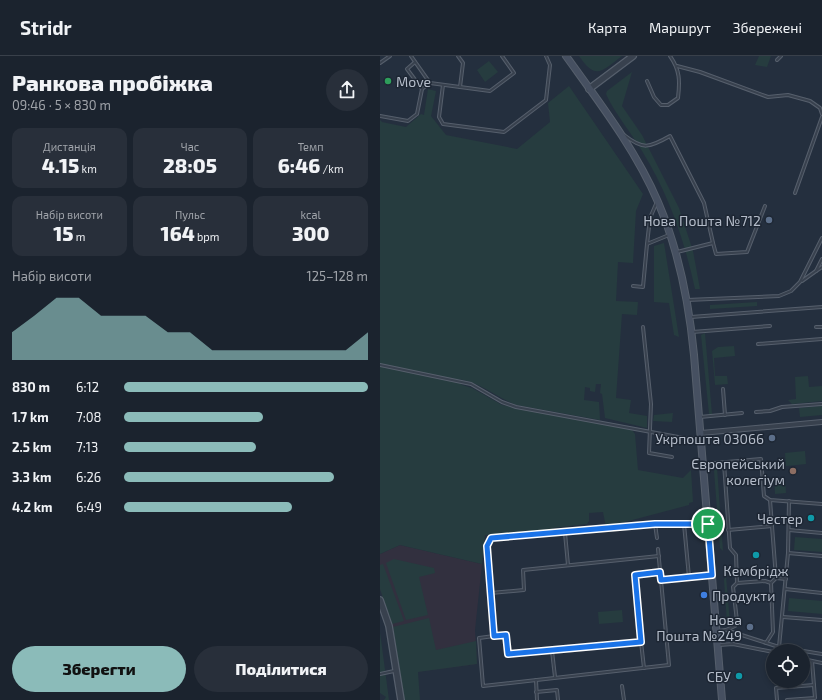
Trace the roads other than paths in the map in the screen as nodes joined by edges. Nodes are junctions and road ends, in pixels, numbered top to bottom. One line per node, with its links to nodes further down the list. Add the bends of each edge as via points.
1 (389, 56): 12 (lane)
2 (411, 56): 11 (lane)
3 (458, 56): 17 (lane, via 463,63)
4 (502, 56): 17 (lane, via 514,73 490,91)
5 (546, 56): 16 (lane, via 550,65 546,100 504,132 443,124 438,117)
6 (566, 56): 19 (main road)
7 (633, 56): 19 (street)
8 (670, 56): 13 (lane)
9 (781, 56): 10 (lane)
10 (778, 60)
11 (415, 62): 15 (lane); 18 (lane, via 407,69)
12 (380, 63)
13 (677, 66): 14 (lane, via 681,80 678,98 668,105 661,105 654,97); 20 (lane, via 768,97 788,96 810,101 820,108)
14 (647, 81)
15 (430, 83): 16 (lane); 18 (lane)
16 (443, 85): 17 (lane)
17 (460, 87)
18 (422, 89): 21 (lane, via 417,114 408,121)
19 (590, 89): 23 (main road)
20 (822, 114)
21 (380, 116)
22 (822, 117): 24 (lane)
23 (615, 128): 25 (main road); 29 (lane, via 642,146 656,145 670,136 704,204)
24 (796, 192)
25 (658, 201): 27 (main road); 30 (lane, via 650,218)
26 (765, 206): 29 (lane, via 747,252 716,254)
27 (670, 235): 30 (lane); 31 (main road)
28 (822, 238): 35 (lane)
29 (714, 243): 31 (lane)
30 (647, 244): 36 (lane, via 643,287)
31 (676, 252): 37 (main road)
32 (822, 259): 34 (lane)
33 (822, 267): 34 (lane)
34 (816, 271): 35 (lane)
35 (800, 282): 37 (lane, via 791,291 779,296)
36 (633, 286)
37 (687, 300): 39 (main road)
38 (822, 307): 39 (lane)
39 (690, 317): 44 (main road)
40 (770, 326): 44 (lane)
41 (643, 327): 55 (lane, via 651,404)
42 (816, 327): 43 (lane)
43 (822, 327)
44 (692, 332): 53 (main road)
45 (822, 339): 46 (lane)
46 (758, 344)
47 (380, 365): 55 (lane, via 471,384 516,407)
48 (723, 389): 52 (lane)
49 (822, 404): 50 (lane)
50 (756, 412)
51 (742, 413): 52 (lane)
52 (725, 415): 53 (lane)
53 (699, 417): 56 (main road)
54 (822, 422): 56 (street)
55 (650, 432): 56 (lane, via 689,439); 57 (lane, via 649,453)
56 (701, 436): 59 (main road)
57 (672, 457)
58 (724, 463): 59 (lane); 60 (lane, via 761,459 764,496); 67 (lane)
59 (703, 464): 65 (main road)
60 (770, 500): 61 (lane); 66 (lane)
61 (789, 501): 62 (lane); 68 (lane)
62 (822, 504)
63 (655, 524): 64 (lane); 69 (lane); 71 (lane)
64 (684, 524): 65 (lane); 79 (lane)
65 (708, 524): 78 (main road)
66 (772, 526): 67 (lane); 80 (lane)
67 (728, 530): 83 (lane, via 730,548 736,555)
68 (789, 530): 70 (lane); 73 (lane)
69 (565, 533): 76 (lane); 87 (lane, via 491,538 487,546)
70 (822, 533)
71 (657, 538)
72 (658, 549): 74 (lane)
73 (788, 553): 75 (lane); 81 (lane)
74 (659, 556): 76 (lane); 77 (lane)
75 (822, 556)
76 (568, 565): 87 (lane, via 523,570 524,590)
77 (660, 572): 82 (lane); 95 (lane, via 635,575)
78 (712, 575): 79 (lane); 93 (main road)
79 (689, 577): 82 (lane)
80 (776, 578): 81 (lane); 84 (lane)
81 (786, 579): 85 (lane)
82 (661, 580): 106 (lane, via 669,665)
83 (737, 583): 84 (lane); 92 (lane, via 733,587 737,621 735,626)
84 (771, 583): 96 (lane, via 773,632)
85 (785, 589): 86 (lane); 90 (lane)
86 (822, 592)
87 (491, 593): 94 (lane)
88 (380, 600): 89 (street)
89 (383, 613): 107 (street)
90 (783, 617): 91 (lane); 98 (lane)
91 (822, 620)
92 (726, 630): 93 (lane); 96 (lane)
93 (717, 631): 99 (main road)
94 (494, 636): 100 (lane, via 506,635 508,654); 110 (lane, via 478,638 483,686)
95 (641, 642): 100 (lane); 106 (lane)
96 (766, 643): 97 (lane)
97 (770, 644)
98 (780, 644)
99 (718, 645): 101 (lane, via 733,644); 118 (main road)
100 (552, 651): 109 (lane)
101 (766, 651)
102 (810, 652): 103 (lane)
103 (822, 654)
104 (812, 661): 105 (lane); 111 (lane)
105 (822, 663)
106 (644, 668): 109 (lane)
107 (397, 670): 108 (lane); 114 (street)
108 (380, 674)
109 (555, 678): 110 (lane)
110 (536, 680): 113 (lane)
111 (814, 685): 119 (lane, via 776,688); 120 (lane, via 815,698)
112 (622, 686): 117 (lane)
113 (536, 692): 115 (lane); 116 (lane, via 557,690)
114 (400, 700)
115 (537, 700)
116 (558, 700)
117 (624, 700)
118 (722, 700)
119 (777, 700)
120 (787, 700)

